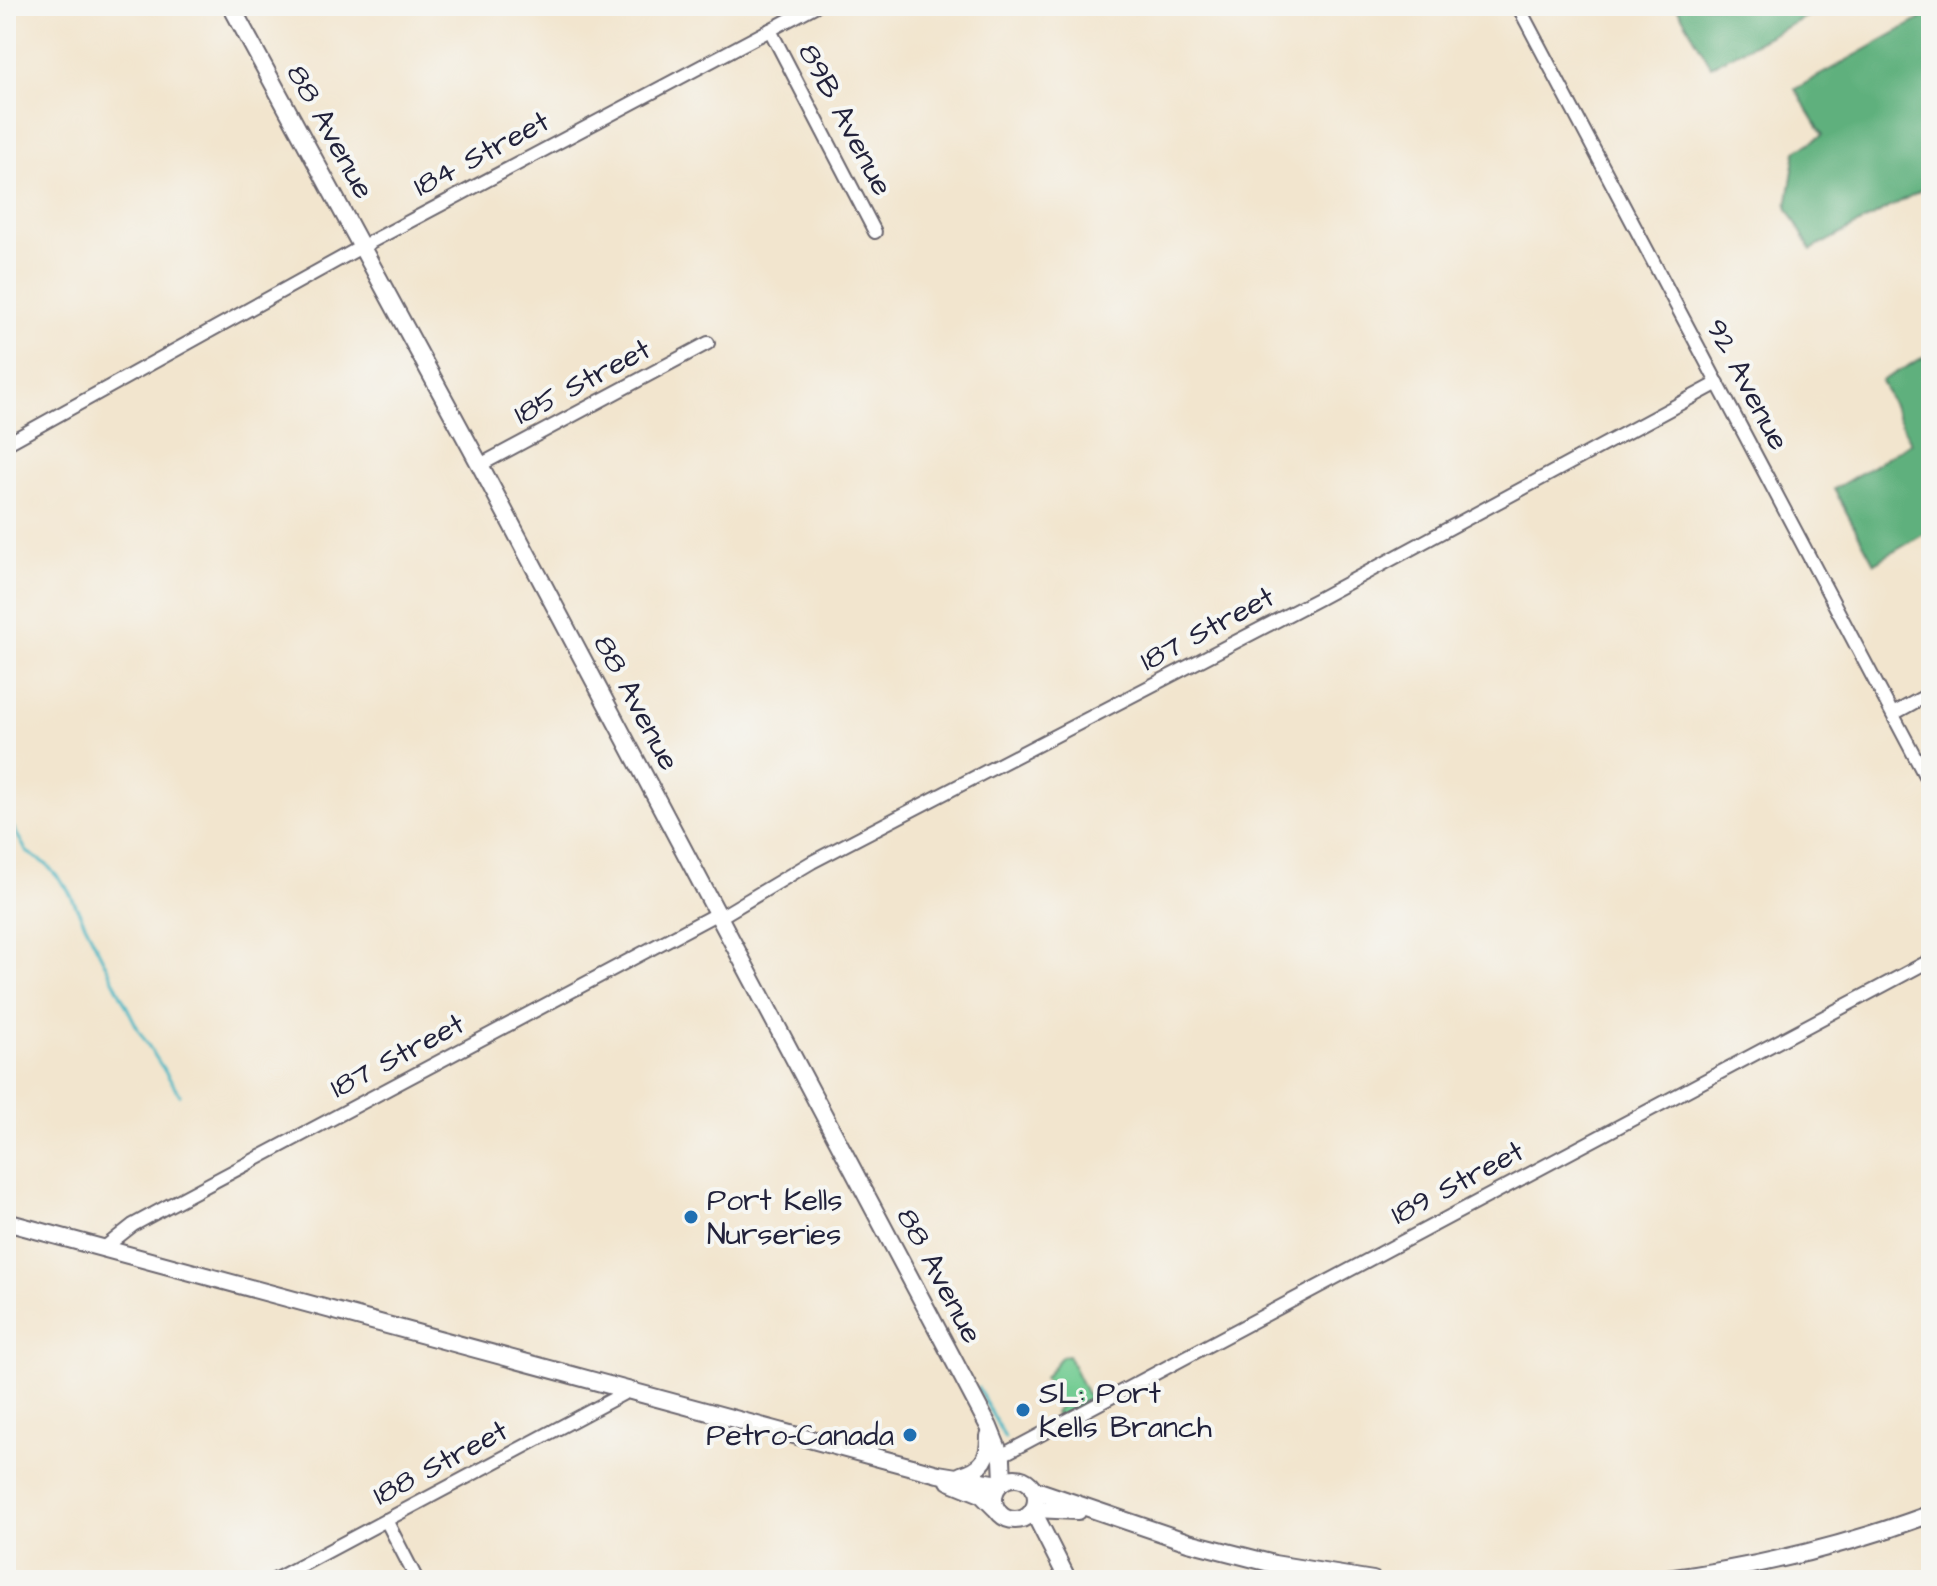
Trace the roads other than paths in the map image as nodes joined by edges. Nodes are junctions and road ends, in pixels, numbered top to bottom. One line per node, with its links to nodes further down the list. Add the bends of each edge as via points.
1 (231, 6): 6 (main road, 88 Avenue)
2 (815, 6): 4 (street, 184 Street)
3 (1518, 6): 8 (street, 92 Avenue)
4 (770, 30): 5 (street, 89B Avenue); 6 (street, 184 Street)
5 (875, 232)
6 (363, 246): 9 (street, 184 Street); 10 (main road, 88 Avenue)
7 (708, 343): 10 (street, 185 Street)
8 (1718, 383): 12 (street, 92 Avenue); 14 (street, 187 Street)
9 (6, 444)
10 (480, 465): 14 (main road, 88 Avenue)
11 (1931, 693): 12 (street)
12 (1893, 714): 13 (street, 92 Avenue)
13 (1931, 787)
14 (719, 915): 17 (street, 187 Street, via 168,1206); 19 (main road, 88 Avenue)
15 (1931, 960): 20 (street, 189 Street)
16 (6, 1222): 17 (main road)
17 (104, 1248): 18 (main road)
18 (630, 1390): 21 (main road); 30 (street, 188 Street)
19 (989, 1431): 20 (main road, 88 Avenue); 22 (main road, via 983,1465); 23 (main road, 88 Avenue, via 1002,1459)
20 (1008, 1452): 24 (main road, 88 Avenue)
21 (938, 1474): 22 (main road); 25 (main road, via 981,1494)
22 (961, 1475): 23 (main road)
23 (1001, 1482): 24 (main road); 25 (main road)
24 (1028, 1484): 27 (main road); 28 (main road)
25 (995, 1508): 31 (main road)
26 (1067, 1509): 27 (main road); 28 (main road); 32 (main road, via 1054,1522)
27 (1033, 1510): 31 (main road); 32 (main road)
28 (1103, 1514): 37 (main road, via 1274,1564)
29 (1931, 1514): 33 (main road, via 1807,1555)
30 (386, 1520): 34 (street, 188 Street); 35 (street)
31 (1013, 1520): 32 (main road)
32 (1053, 1549): 36 (main road)
33 (1710, 1577): 38 (main road)
34 (274, 1580)
35 (417, 1580)
36 (1068, 1580)
37 (1373, 1580)
38 (1660, 1580)

